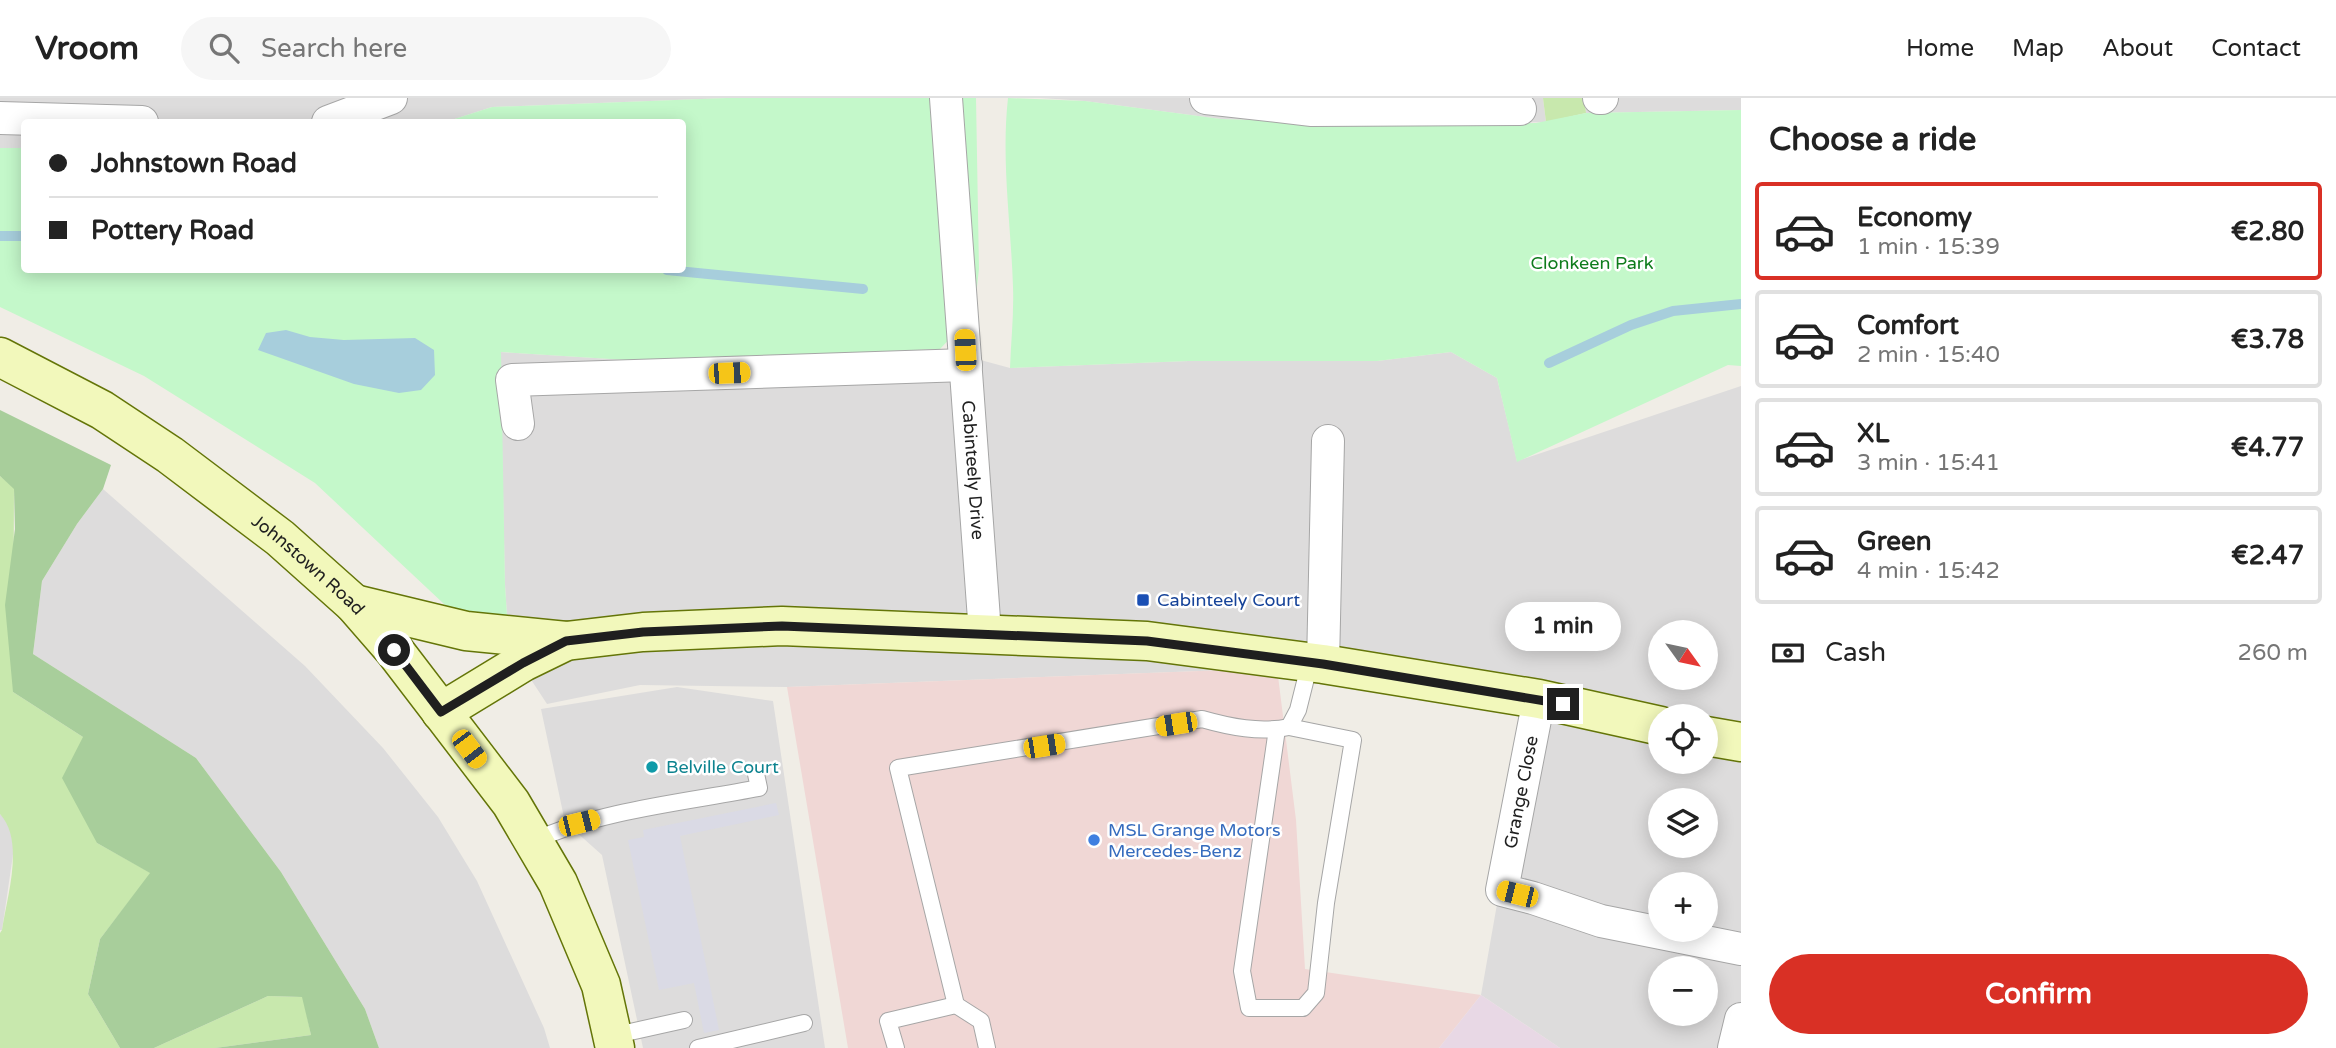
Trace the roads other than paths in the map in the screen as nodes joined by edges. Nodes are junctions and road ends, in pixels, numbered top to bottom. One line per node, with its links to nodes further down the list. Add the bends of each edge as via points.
1 (391, 98): 7 (street)
2 (946, 98): 9 (street, Cabinteely Drive)
3 (1206, 98): 4 (street, via 1312,110)
4 (1520, 109)
5 (0, 118): 6 (street)
6 (36, 119)
7 (336, 119)
8 (0, 356): 12 (street, Johnstown Road, via 102,410 170,455 280,538)
9 (966, 365): 10 (street, via 513,380); 13 (street, Cabinteely Drive)
10 (518, 424)
11 (1328, 441): 15 (street)
12 (354, 604): 14 (street, via 466,631); 17 (street, Johnstown Road)
13 (985, 633): 14 (street, via 782,626 643,632); 15 (street, via 1147,641)
14 (566, 641): 17 (street)
15 (1316, 663): 16 (street); 19 (lane, via 1298,710)
16 (1539, 699): 18 (street); 24 (street, Grange Close, via 1502,890 1601,921)
17 (441, 712): 23 (street, Johnstown Road, via 511,803)
18 (1648, 723)
19 (1283, 728): 19 (lane, via 1353,740 1316,993 1303,1008 1249,1008 1242,971); 25 (lane, via 1233,728 1202,719 898,768)
20 (1718, 738): 21 (street)
21 (1741, 742)
22 (756, 774): 23 (lane, via 760,788 596,819)
23 (533, 841): 29 (street, Johnstown Road, via 561,890 601,985)
24 (1741, 949)
25 (956, 1005): 31 (lane, via 888,1021); 32 (lane, via 981,1021)
26 (1741, 1019): 33 (street)
27 (684, 1020): 29 (lane)
28 (804, 1023): 30 (lane)
29 (613, 1042)
30 (698, 1048)
31 (896, 1048)
32 (987, 1048)
33 (1734, 1048)

